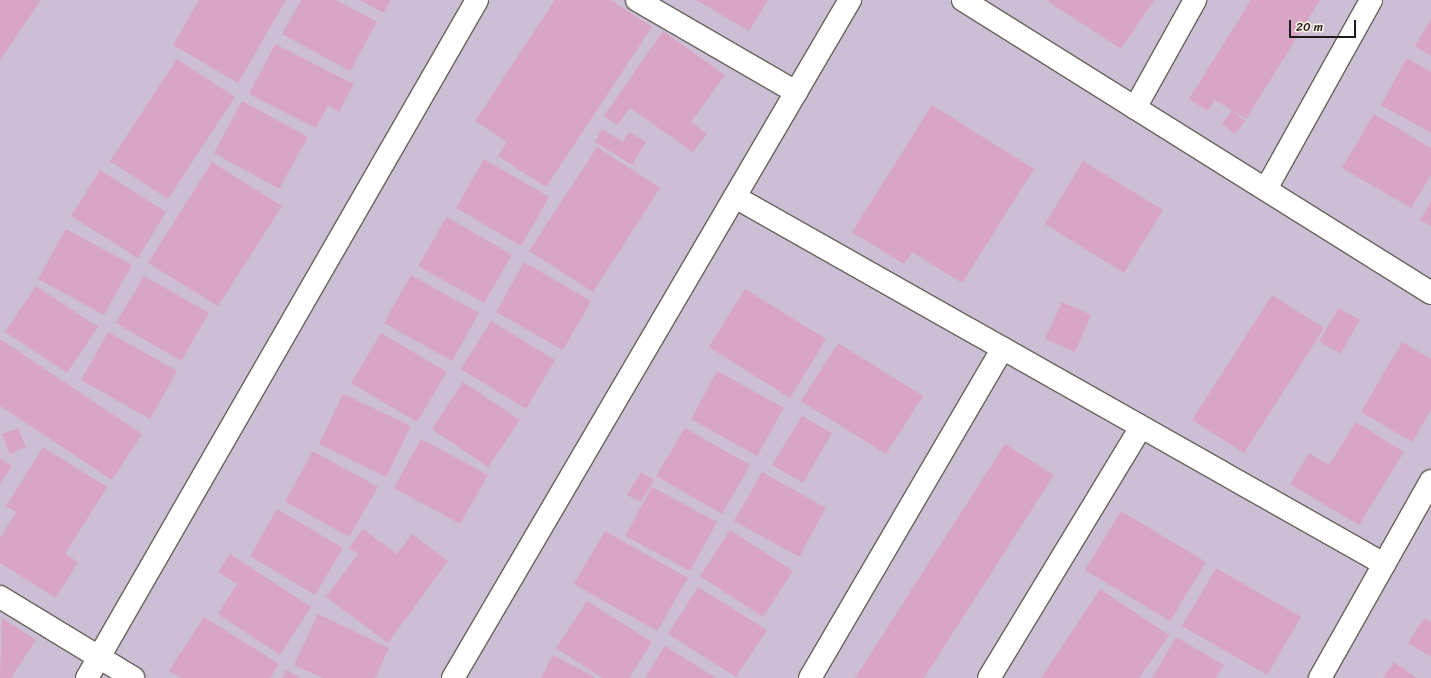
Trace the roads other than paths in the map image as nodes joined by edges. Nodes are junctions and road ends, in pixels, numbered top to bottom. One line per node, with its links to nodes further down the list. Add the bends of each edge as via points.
1 (477, 0): 17 (street)
2 (637, 0): 7 (street)
3 (850, 0): 7 (street)
4 (963, 0): 8 (street)
5 (1195, 0): 8 (street)
6 (1371, 0): 9 (street)
7 (796, 92): 10 (street)
8 (1135, 108): 9 (street)
9 (1266, 190): 11 (street)
10 (735, 197): 12 (street); 20 (street)
11 (1431, 293)
12 (1003, 348): 13 (street); 21 (street)
13 (1141, 427): 15 (street); 22 (street)
14 (1431, 481): 15 (street)
15 (1384, 564): 23 (street)
16 (0, 597): 17 (street)
17 (98, 658): 18 (street); 19 (street)
18 (87, 678)
19 (133, 678)
20 (453, 678)
21 (810, 678)
22 (988, 678)
23 (1320, 678)

